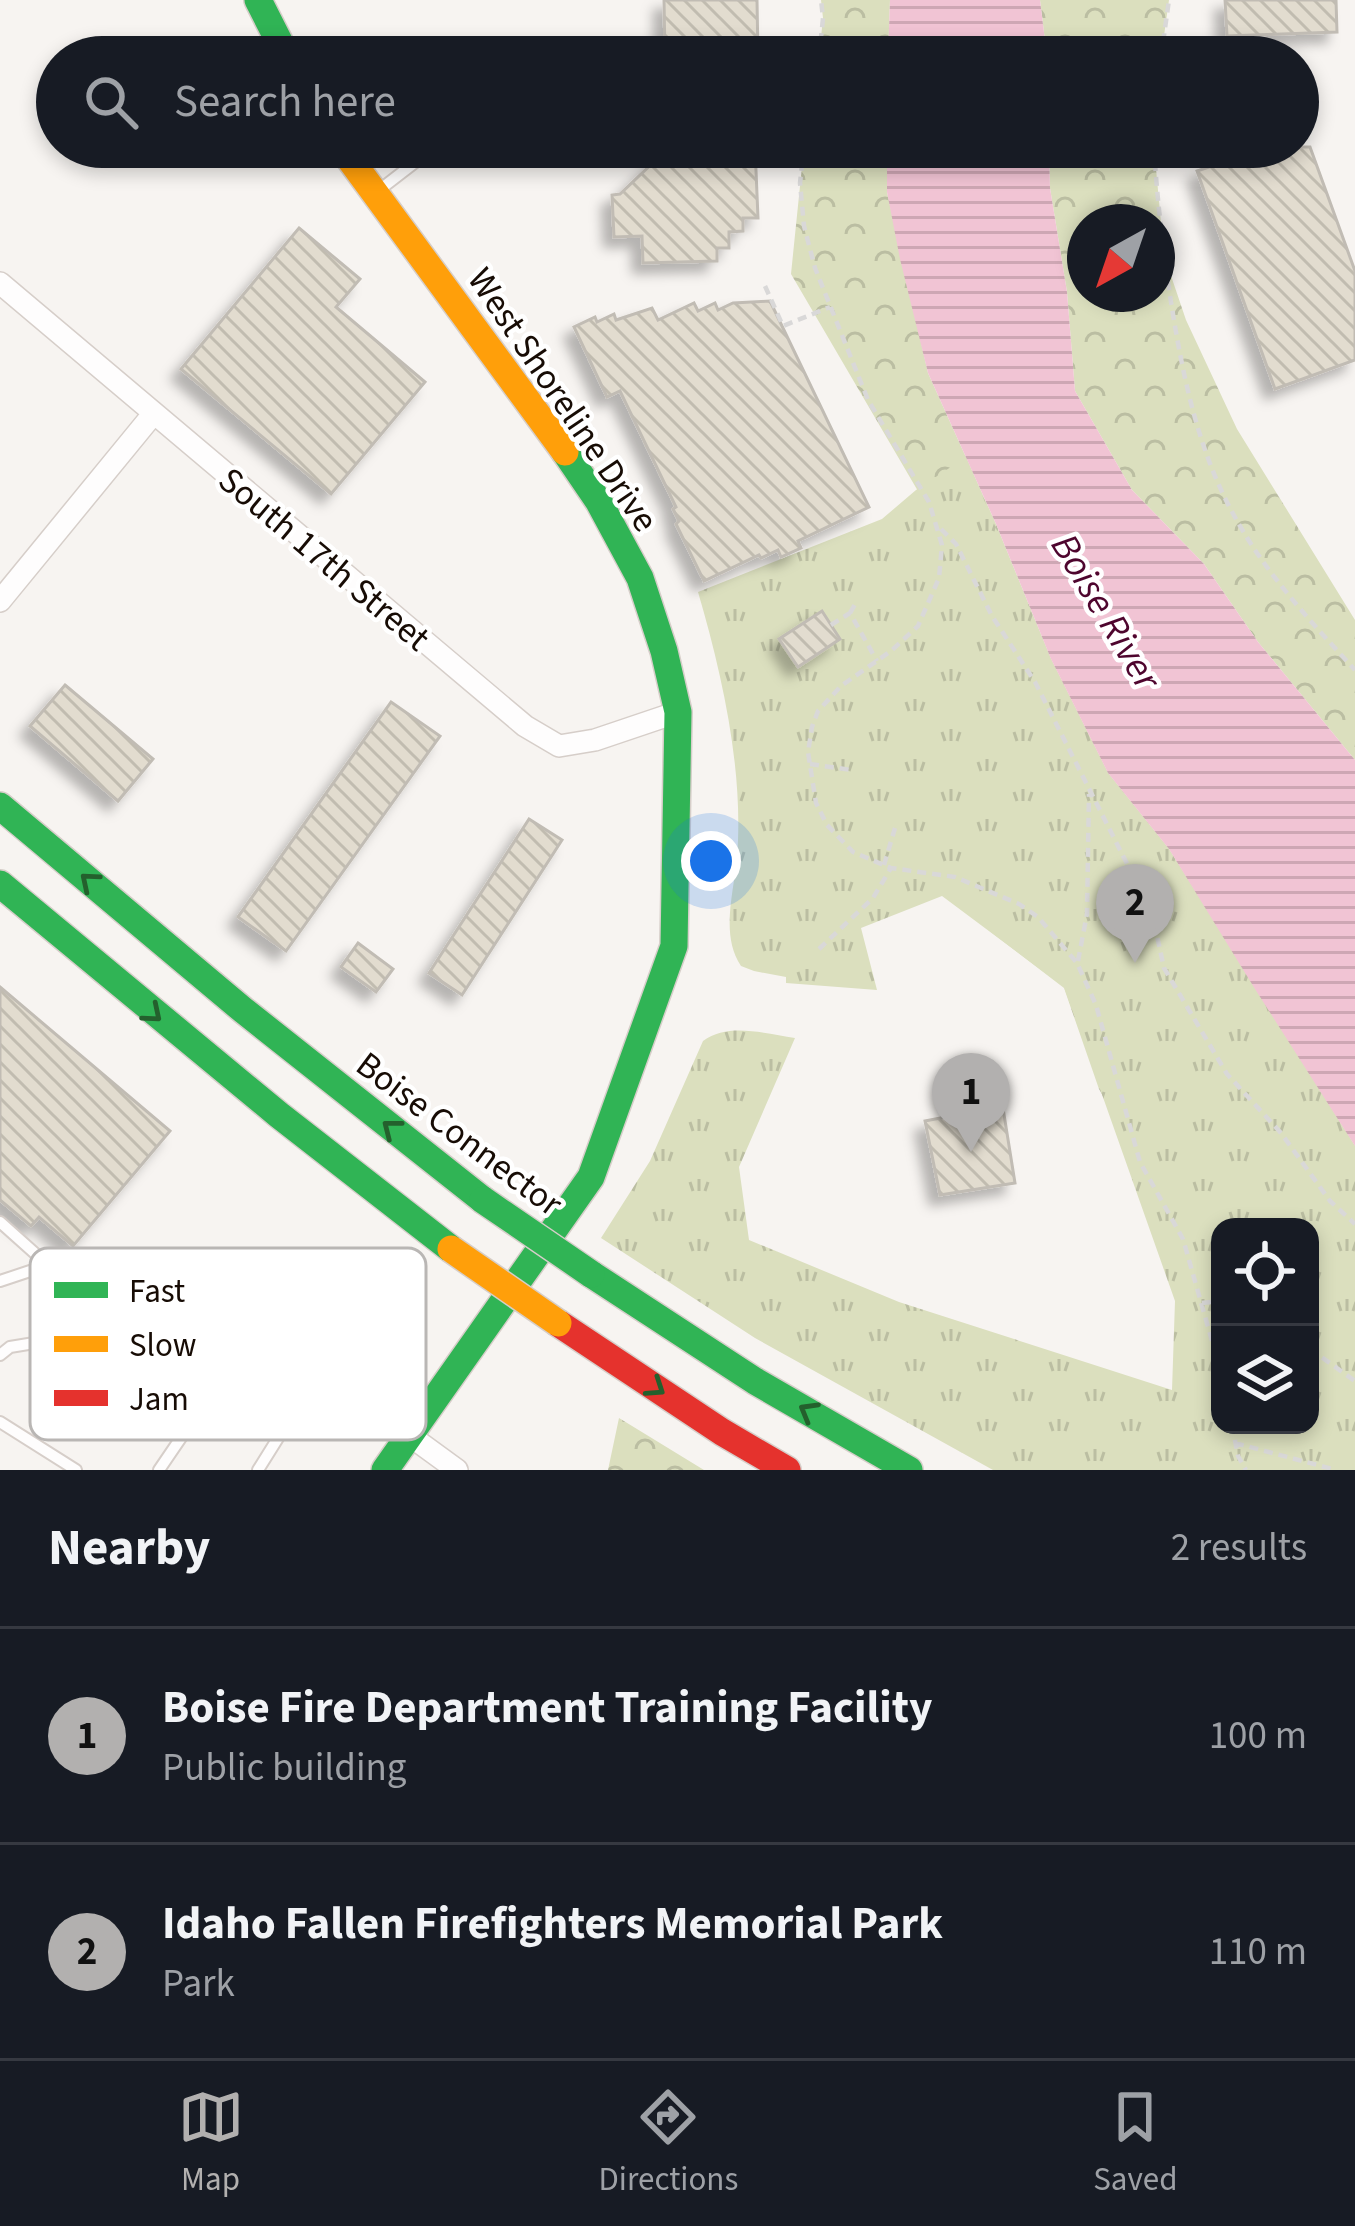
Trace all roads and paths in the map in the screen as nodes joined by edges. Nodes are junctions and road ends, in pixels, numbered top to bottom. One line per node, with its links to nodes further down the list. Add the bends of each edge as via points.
1 (258, 0): 4 (main road)
2 (821, 0): 5 (path)
3 (1169, 0): 6 (path)
4 (276, 36)
5 (821, 36)
6 (1164, 36)
7 (357, 168): 11 (main road, West Shoreline Drive)
8 (409, 168): 11 (lane)
9 (802, 168): 14 (path, via 804,226)
10 (1156, 168): 22 (path, via 1179,354 1198,432 1260,558)
11 (376, 194): 23 (main road, West Shoreline Drive, via 599,502 640,578)
12 (0, 284): 15 (street, South 17th Street)
13 (765, 286): 14 (path, via 783,326)
14 (830, 307): 16 (path, via 868,400)
15 (154, 413): 17 (street); 23 (street, South 17th Street, via 509,713 559,746)
16 (939, 526): 21 (path, via 942,560 926,610 906,640); 26 (path)
17 (0, 601)
18 (857, 601): 19 (path)
19 (850, 613): 20 (path); 21 (path)
20 (831, 626)
21 (877, 661): 24 (path, via 818,711)
22 (1355, 670)
23 (678, 712): 45 (main road, West Shoreline Drive, via 674,946 591,1177)
24 (809, 764): 25 (path); 29 (path, via 827,825 853,852)
25 (851, 770)
26 (1090, 788): 32 (path, via 1087,914); 34 (path, via 1152,914 1164,968 1227,1074)
27 (0, 806): 59 (main road, Boise Connector, one-way to 27, bridge, via 755,1381 483,1200)
28 (895, 828): 29 (path)
29 (888, 867): 31 (path, via 873,898); 32 (path, via 955,878 1018,904)
30 (0, 884): 58 (main road, one-way to 58, bridge, via 206,1059 451,1249)
31 (819, 949)
32 (1077, 963): 39 (path, via 1140,1162 1183,1239)
33 (0, 1222): 35 (lane)
34 (1355, 1224)
35 (30, 1249)
36 (30, 1271): 37 (lane)
37 (0, 1281)
38 (1211, 1302): 39 (path)
39 (1202, 1303): 40 (path)
40 (1211, 1336)
41 (30, 1344): 42 (lane)
42 (0, 1355)
43 (1319, 1355): 44 (path)
44 (1355, 1381)
45 (426, 1411)
46 (0, 1422): 53 (lane)
47 (1234, 1434): 52 (path)
48 (179, 1440): 54 (lane)
49 (276, 1440): 55 (lane)
50 (406, 1440): 56 (main road, West Shoreline Drive)
51 (416, 1440): 57 (street)
52 (1235, 1443): 60 (path); 61 (path)
53 (76, 1470)
54 (159, 1470)
55 (258, 1470)
56 (385, 1470)
57 (457, 1470)
58 (787, 1470)
59 (909, 1470)
60 (1246, 1470)
61 (1336, 1470)

